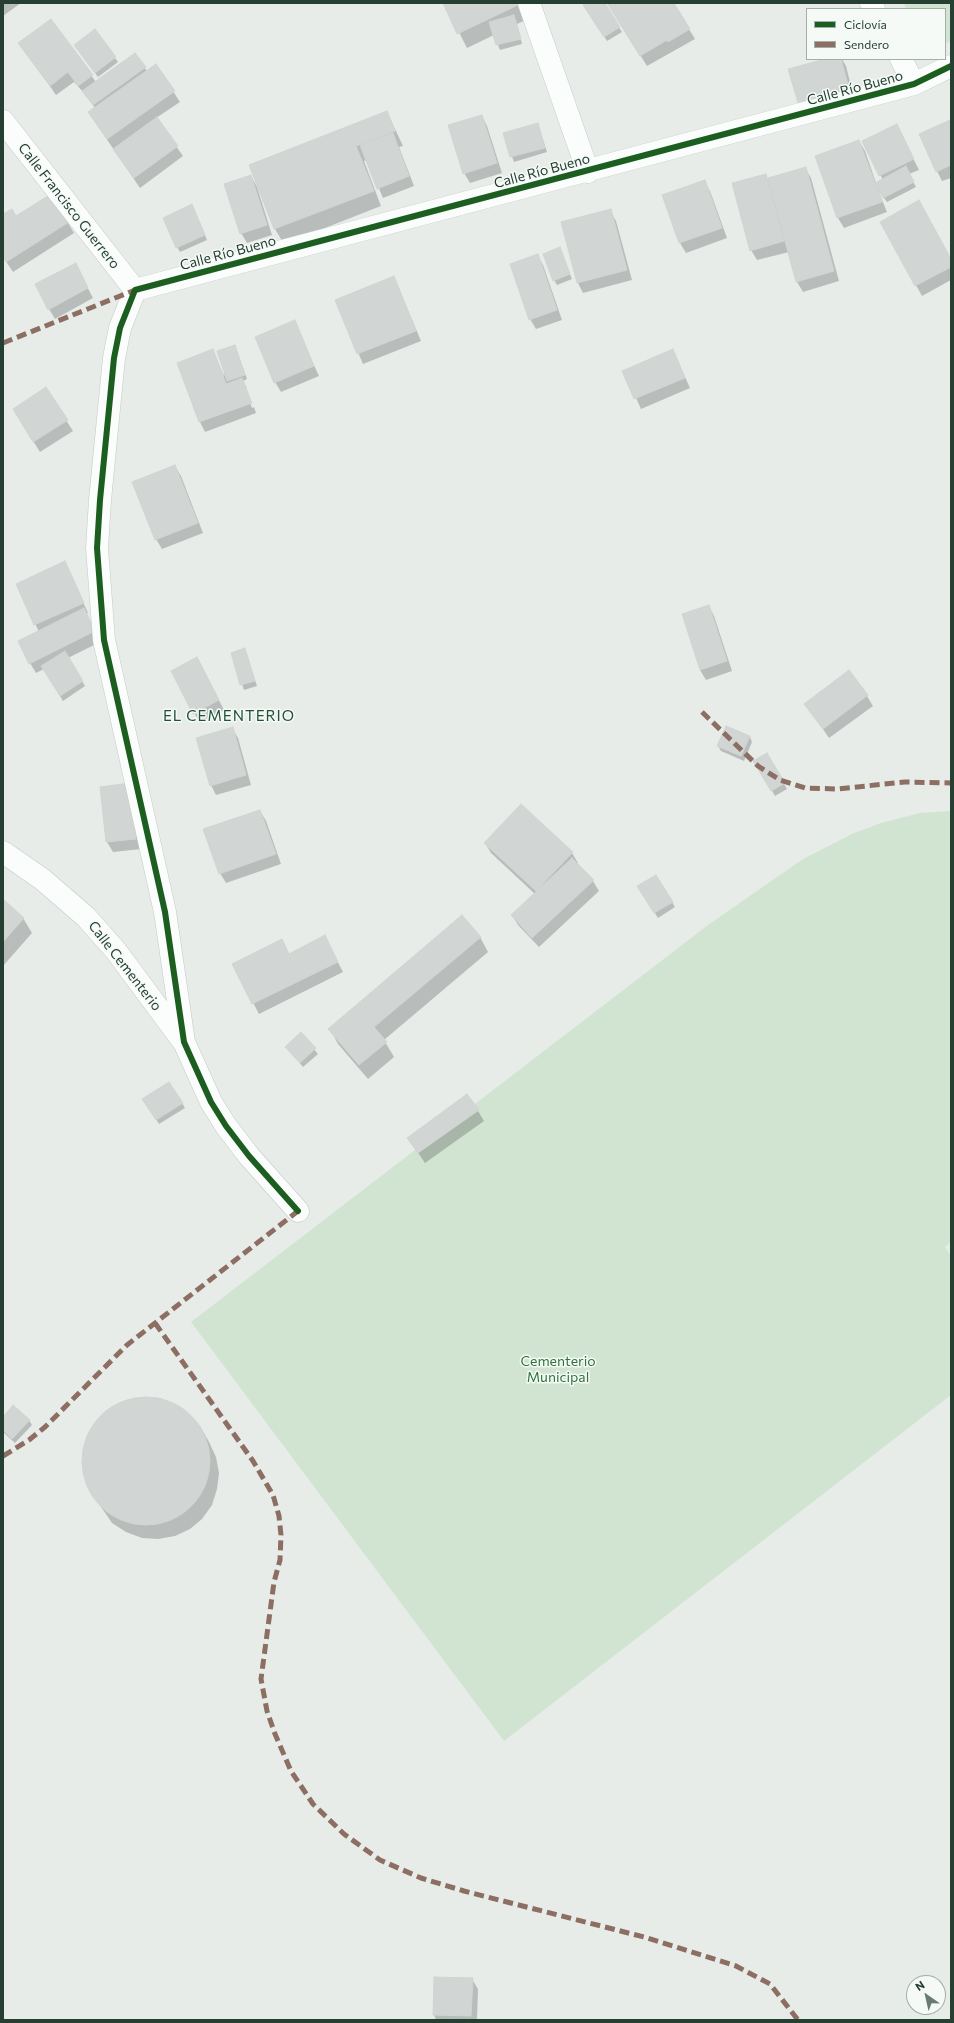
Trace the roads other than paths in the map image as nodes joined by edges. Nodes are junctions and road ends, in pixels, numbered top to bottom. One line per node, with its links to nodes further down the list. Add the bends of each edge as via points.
1 (529, 3): 6 (street)
2 (902, 60): 4 (street)
3 (951, 66): 4 (street, Calle Río Bueno)
4 (914, 84): 6 (street, Calle Río Bueno)
5 (3, 121): 7 (street, Calle Francisco Guerrero)
6 (588, 172): 7 (street, Calle Río Bueno)
7 (135, 290): 9 (street, via 120,328 114,358 97,548 99,582 104,640 165,912)
8 (3, 852): 9 (street, Calle Cementerio, via 42,878 86,916 116,951)
9 (184, 1042): 10 (street, via 211,1102 226,1126)
10 (298, 1211)

